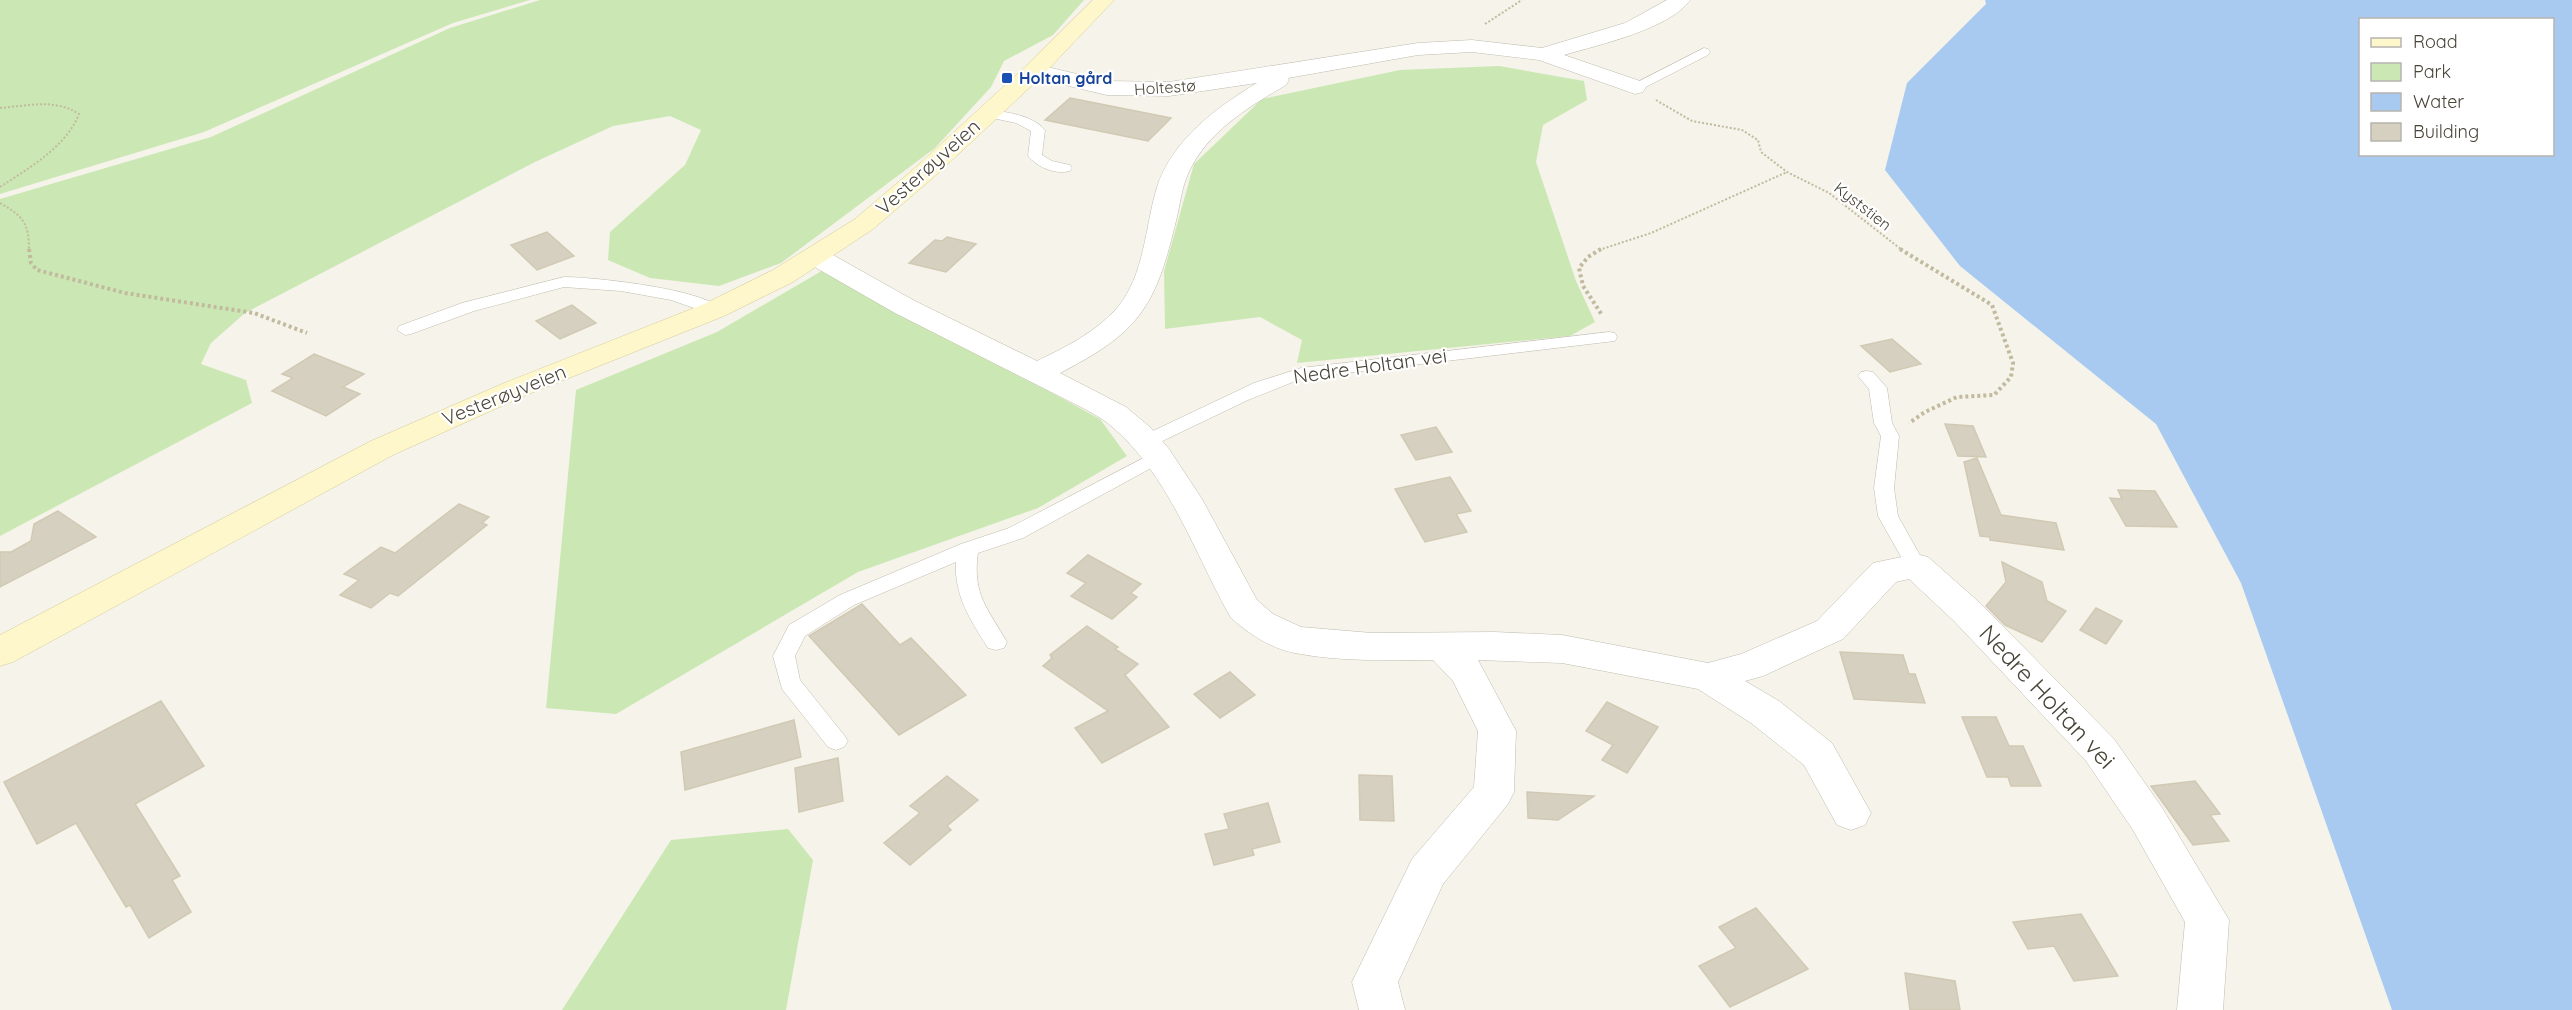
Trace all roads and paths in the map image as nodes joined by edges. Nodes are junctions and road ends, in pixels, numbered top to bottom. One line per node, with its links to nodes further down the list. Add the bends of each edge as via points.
1 (1104, 0): 8 (main road, Vesterøyveien)
2 (1522, 0): 4 (path, via 1480,28)
3 (1680, 0): 6 (street, Holtestø, via 1665,13 1615,33)
4 (1472, 46): 6 (street, Holtestø); 7 (street, Holtestø, via 1418,49)
5 (1704, 52): 9 (lane)
6 (1542, 54): 9 (street, Holtestø)
7 (1296, 70): 8 (street, Holtestø, via 1146,90 1107,88); 21 (street, Holtestø, via 1233,106 1199,138 1172,179 1144,286 1121,320 1102,337)
8 (1034, 71): 11 (main road, Vesterøyveien)
9 (1635, 87): 13 (path, Kyststien, via 1692,121 1742,130 1758,140 1761,152)
10 (0, 108): 14 (path, via 62,106 79,114 77,124 34,165)
11 (988, 113): 12 (lane, Vesterøyveien, via 1032,124 1038,130 1035,156 1048,165); 16 (main road, Vesterøyveien, via 864,224)
12 (1065, 168)
13 (1787, 172): 20 (path, via 1588,257 1579,267 1582,285 1605,321); 23 (path, Kyststien, via 1829,193 1889,242 1992,305 2013,363 2011,377 1995,395 1957,397 1925,412)
14 (0, 187)
15 (0, 203): 19 (path, via 12,209 29,227 30,259 37,270 124,293 255,313)
16 (815, 256): 17 (main road, Vesterøyveien); 21 (street, via 905,307)
17 (714, 310): 18 (lane, via 692,300 652,292 564,282 476,305); 29 (main road, Vesterøyveien, via 474,405 382,448)
18 (405, 330)
19 (307, 333)
20 (1609, 337): 24 (lane, Nedre Holtan vei, via 1301,373 1254,388 1189,423)
21 (1039, 372): 24 (street, via 1122,419)
22 (1867, 376): 23 (lane, Nedre Holtan vei, via 1878,388 1883,423)
23 (1890, 436): 26 (lane, Nedre Holtan vei, via 1884,503 1892,526)
24 (1151, 450): 25 (lane, Nedre Holtan vei, via 1114,482 1016,533); 28 (street, via 1177,486 1244,609 1260,623 1295,640 1372,647)
25 (968, 549): 27 (lane, via 964,570 971,605); 31 (lane, Nedre Holtan vei, via 847,600 797,631 784,656 790,683)
26 (1916, 566): 30 (street, via 1885,572 1830,630 1750,666); 34 (street, Nedre Holtan vei, via 1967,612 2100,750 2147,818 2206,920)
27 (996, 642)
28 (1443, 647): 30 (street, via 1562,649); 33 (street, via 1467,672 1497,731 1494,792 1427,872 1375,982)
29 (0, 652)
30 (1708, 677): 32 (street, via 1765,712 1818,754)
31 (836, 741)
32 (1851, 813)
33 (1382, 1010)
34 (2200, 1010)

